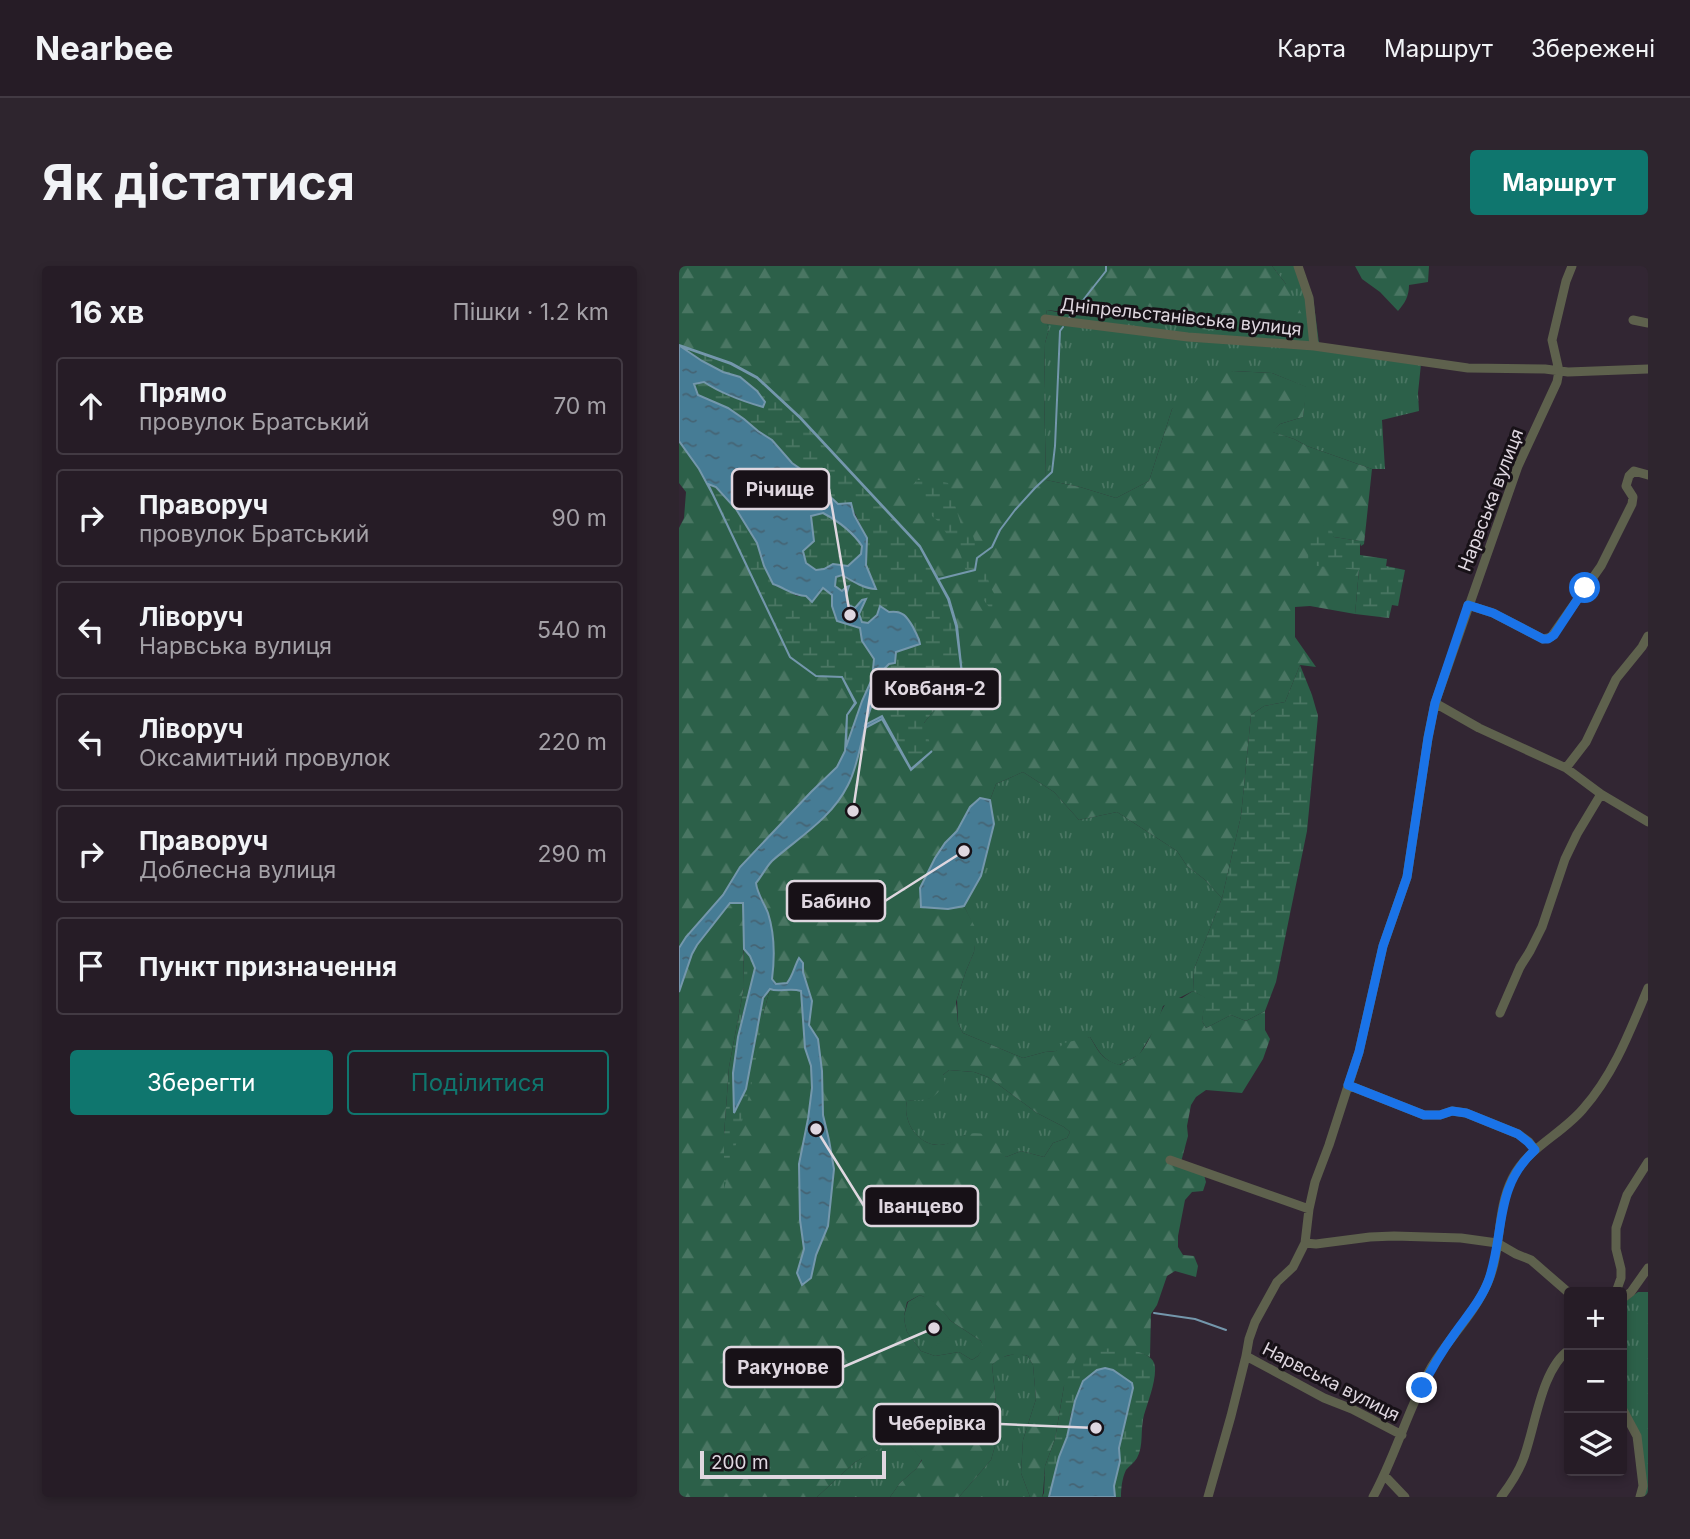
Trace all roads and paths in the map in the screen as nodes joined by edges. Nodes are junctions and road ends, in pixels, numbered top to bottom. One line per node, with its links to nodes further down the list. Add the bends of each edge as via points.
1 (1298, 266): 6 (street, Дніпрельстанівська вулиця, via 1309,298)
2 (1572, 266): 8 (street, via 1552,340)
3 (1045, 319): 6 (street, Дніпрельстанівська вулиця, via 1188,337)
4 (1633, 320): 5 (street)
5 (1648, 323)
6 (1314, 346): 8 (street, Дніпрельстанівська вулиця, via 1468,368)
7 (1648, 369): 8 (street, Дніпрельстанівська вулиця)
8 (1559, 371): 10 (street, Нарвська вулиця, via 1518,466)
9 (1648, 475): 10 (street, via 1634,471 1629,476 1626,486 1632,504 1601,566 1551,637 1543,639)
10 (1468, 605): 12 (street, Нарвська вулиця)
11 (1648, 636): 13 (street, via 1616,679 1586,742)
12 (1435, 703): 13 (street); 18 (street, Нарвська вулиця, via 1407,877 1383,946)
13 (1566, 768): 14 (street)
14 (1601, 794): 15 (street); 17 (street, via 1565,859 1542,927)
15 (1648, 822)
16 (1648, 988): 19 (street, via 1612,1071 1582,1111)
17 (1500, 1013)
18 (1348, 1085): 19 (street, via 1424,1115 1466,1113 1518,1134); 22 (street, Нарвська вулиця)
19 (1535, 1150): 24 (street, via 1511,1181)
20 (1170, 1160): 22 (street)
21 (1648, 1162): 26 (street, via 1627,1195 1616,1228 1621,1269)
22 (1309, 1209): 23 (street, Нарвська вулиця)
23 (1305, 1243): 24 (street, via 1394,1236); 30 (street, Нарвська вулиця, via 1293,1267 1265,1302)
24 (1497, 1243): 27 (street, via 1531,1260); 32 (street, via 1488,1283 1431,1368)
25 (1648, 1268): 28 (street)
26 (1618, 1287)
27 (1564, 1289)
28 (1627, 1295)
29 (1564, 1355): 37 (street, via 1548,1380 1524,1458)
30 (1246, 1356): 32 (street, Нарвська вулиця); 34 (street, Нарвська вулиця)
31 (1625, 1413): 38 (street, via 1637,1436 1643,1486)
32 (1402, 1435): 33 (street)
33 (1384, 1475): 35 (street); 36 (street)
34 (1208, 1497)
35 (1373, 1497)
36 (1405, 1497)
37 (1501, 1497)
38 (1640, 1497)

